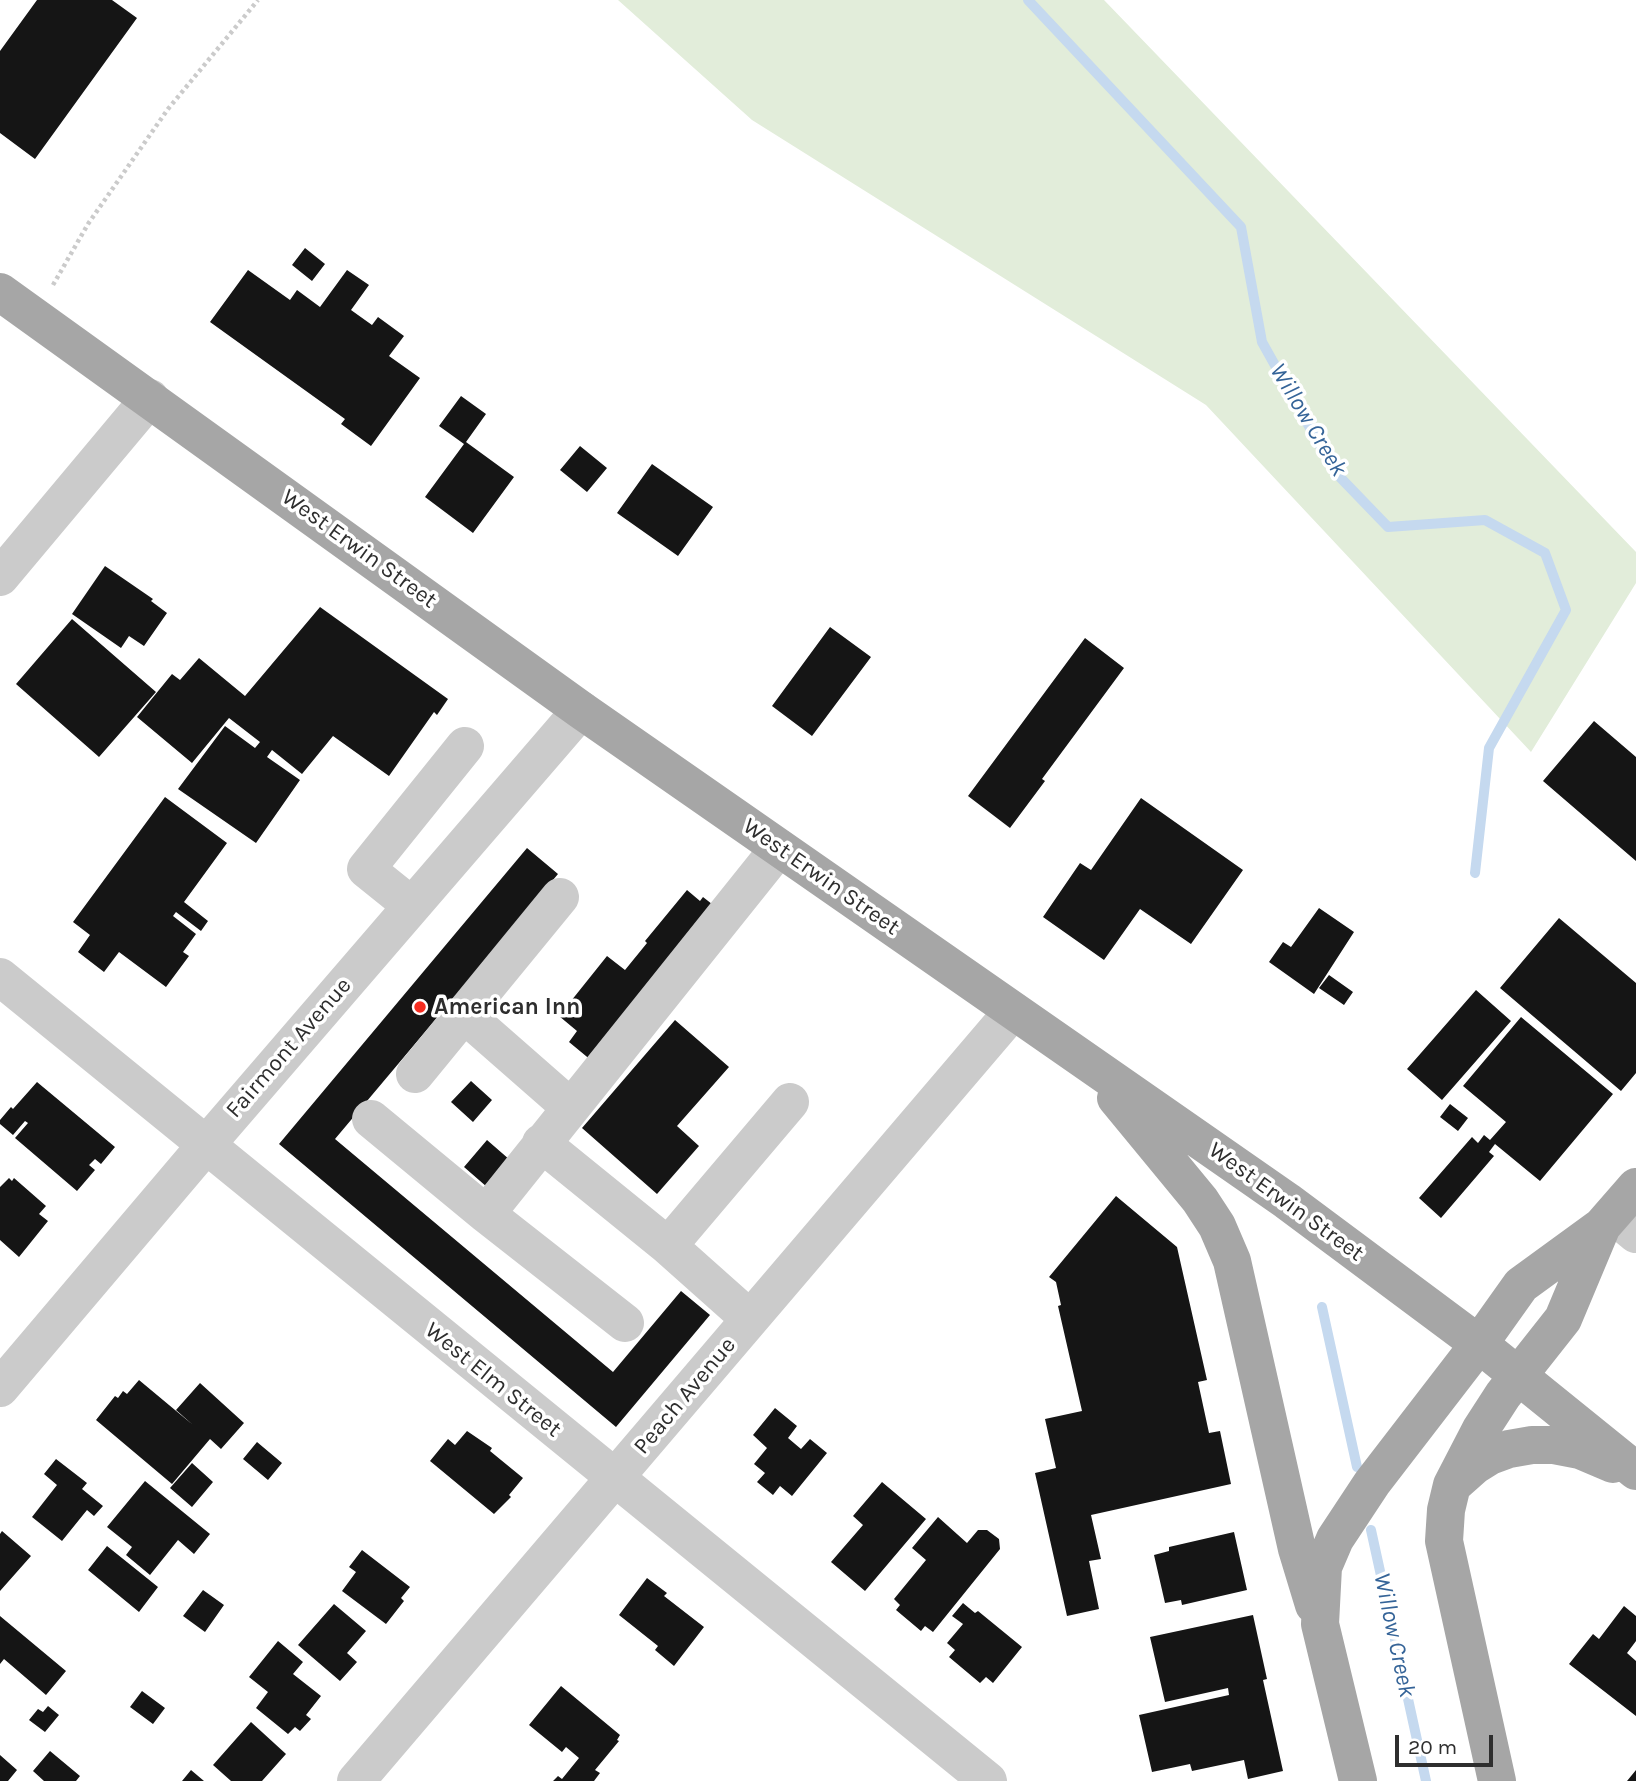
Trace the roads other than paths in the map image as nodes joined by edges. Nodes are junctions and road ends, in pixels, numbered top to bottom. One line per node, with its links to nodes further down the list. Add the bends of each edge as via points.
1 (0, 292): 2 (main road, West Erwin Street)
2 (150, 398): 3 (street); 4 (main road, West Erwin Street)
3 (0, 577)
4 (581, 709): 6 (main road, West Erwin Street); 8 (street, Fairmont Avenue)
5 (465, 746): 8 (street, via 366,869)
6 (779, 848): 10 (main road, West Erwin Street); 15 (street)
7 (560, 897): 11 (street)
8 (412, 906): 18 (street, Fairmont Avenue)
9 (0, 977): 18 (street, West Elm Street)
10 (1013, 1011): 12 (main road, West Erwin Street); 22 (street, Peach Avenue)
11 (465, 1015): 13 (street); 15 (street)
12 (1088, 1064): 24 (main road, West Erwin Street, via 1287,1201); 30 (main road, via 1200,1200 1232,1261 1297,1549)
13 (415, 1074)
14 (790, 1102): 21 (street)
15 (570, 1107): 17 (street)
16 (371, 1119): 19 (street)
17 (541, 1143): 19 (street); 21 (street)
18 (206, 1144): 26 (street, Fairmont Avenue); 28 (street, West Elm Street)
19 (486, 1214): 23 (street)
20 (1622, 1216): 24 (main road, via 1521,1285); 25 (main road, via 1563,1319)
21 (668, 1246): 22 (street)
22 (750, 1319): 28 (street, Peach Avenue)
23 (625, 1323)
24 (1479, 1344): 25 (main road, West Erwin Street); 30 (main road, via 1372,1483 1335,1539 1323,1567)
25 (1518, 1374): 27 (main road, West Erwin Street); 29 (main road, via 1481,1429)
26 (0, 1388)
27 (1636, 1472): 29 (main road, via 1580,1450 1532,1445 1490,1456)
28 (614, 1479): 31 (street, Peach Avenue); 32 (street, West Elm Street)
29 (1452, 1486): 34 (main road, via 1444,1541)
30 (1320, 1624): 33 (main road)
31 (356, 1781)
32 (988, 1781)
33 (1358, 1781)
34 (1497, 1781)

